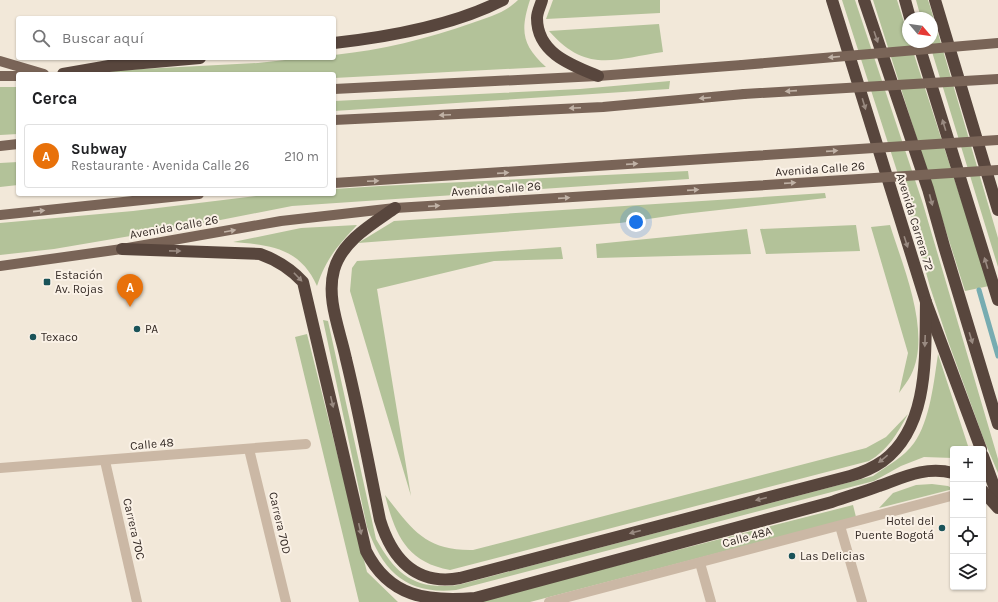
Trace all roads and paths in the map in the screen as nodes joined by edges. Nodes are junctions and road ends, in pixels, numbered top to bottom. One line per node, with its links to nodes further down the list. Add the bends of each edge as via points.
1 (503, 0): 8 (highway, via 487,8 418,29)
2 (542, 0): 17 (highway, via 537,17 539,33 545,44 553,54)
3 (832, 0): 33 (highway, Avenida Carrera 72, one-way to 33)
4 (864, 0): 34 (highway, Avenida Carrera 72, one-way to 34, via 928,189)
5 (905, 0): 7 (highway)
6 (935, 0): 28 (highway)
7 (908, 12)
8 (336, 43)
9 (998, 43): 17 (main road, one-way to 17, bridge)
10 (920, 48): 32 (highway, one-way to 10)
11 (177, 60): 14 (highway)
12 (0, 61): 13 (main road)
13 (37, 72)
14 (74, 72)
15 (0, 76): 16 (main road)
16 (16, 76)
17 (598, 76): 19 (main road)
18 (998, 79): 20 (main road, one-way to 20, bridge, via 744,94 604,107)
19 (336, 89)
20 (336, 120)
21 (998, 140): 25 (main road, Avenida Calle 26, one-way to 21, bridge)
22 (16, 144): 23 (main road)
23 (0, 146)
24 (998, 170): 27 (main road, Avenida Calle 26, one-way to 24, bridge)
25 (336, 183)
26 (180, 196): 29 (main road, one-way to 26)
27 (395, 208): 30 (main road, Avenida Calle 26, one-way to 27, via 280,221); 33 (highway, one-way to 27, via 923,368 915,414 907,432 883,461 850,476 460,578 439,579 408,567 397,557 386,539 334,308 332,287 334,270 340,256 365,228)
28 (998, 210)
29 (0, 215)
30 (122, 249): 31 (main road, Avenida Calle 26); 41 (highway, one-way to 41, via 260,254 278,262 303,282 366,552 374,568 387,581 419,598 438,602 475,598 832,502 904,476 927,471)
31 (0, 266)
32 (998, 300)
33 (926, 302): 36 (highway, Avenida Carrera 72)
34 (998, 424)
35 (306, 444): 37 (street, Calle 48)
36 (979, 446)
37 (250, 449): 38 (street, Calle 48); 50 (street, Carrera 70D)
38 (105, 461): 40 (street, Calle 48); 49 (street, Carrera 70C)
39 (986, 464): 44 (highway)
40 (0, 468)
41 (950, 473)
42 (986, 494): 45 (highway)
43 (950, 496): 46 (street, Calle 48A)
44 (998, 497)
45 (998, 508)
46 (840, 526): 47 (street, Calle 48A); 52 (street)
47 (700, 562): 48 (street, Calle 48A); 51 (street)
48 (556, 601)
49 (137, 602)
50 (286, 602)
51 (710, 602)
52 (862, 602)

